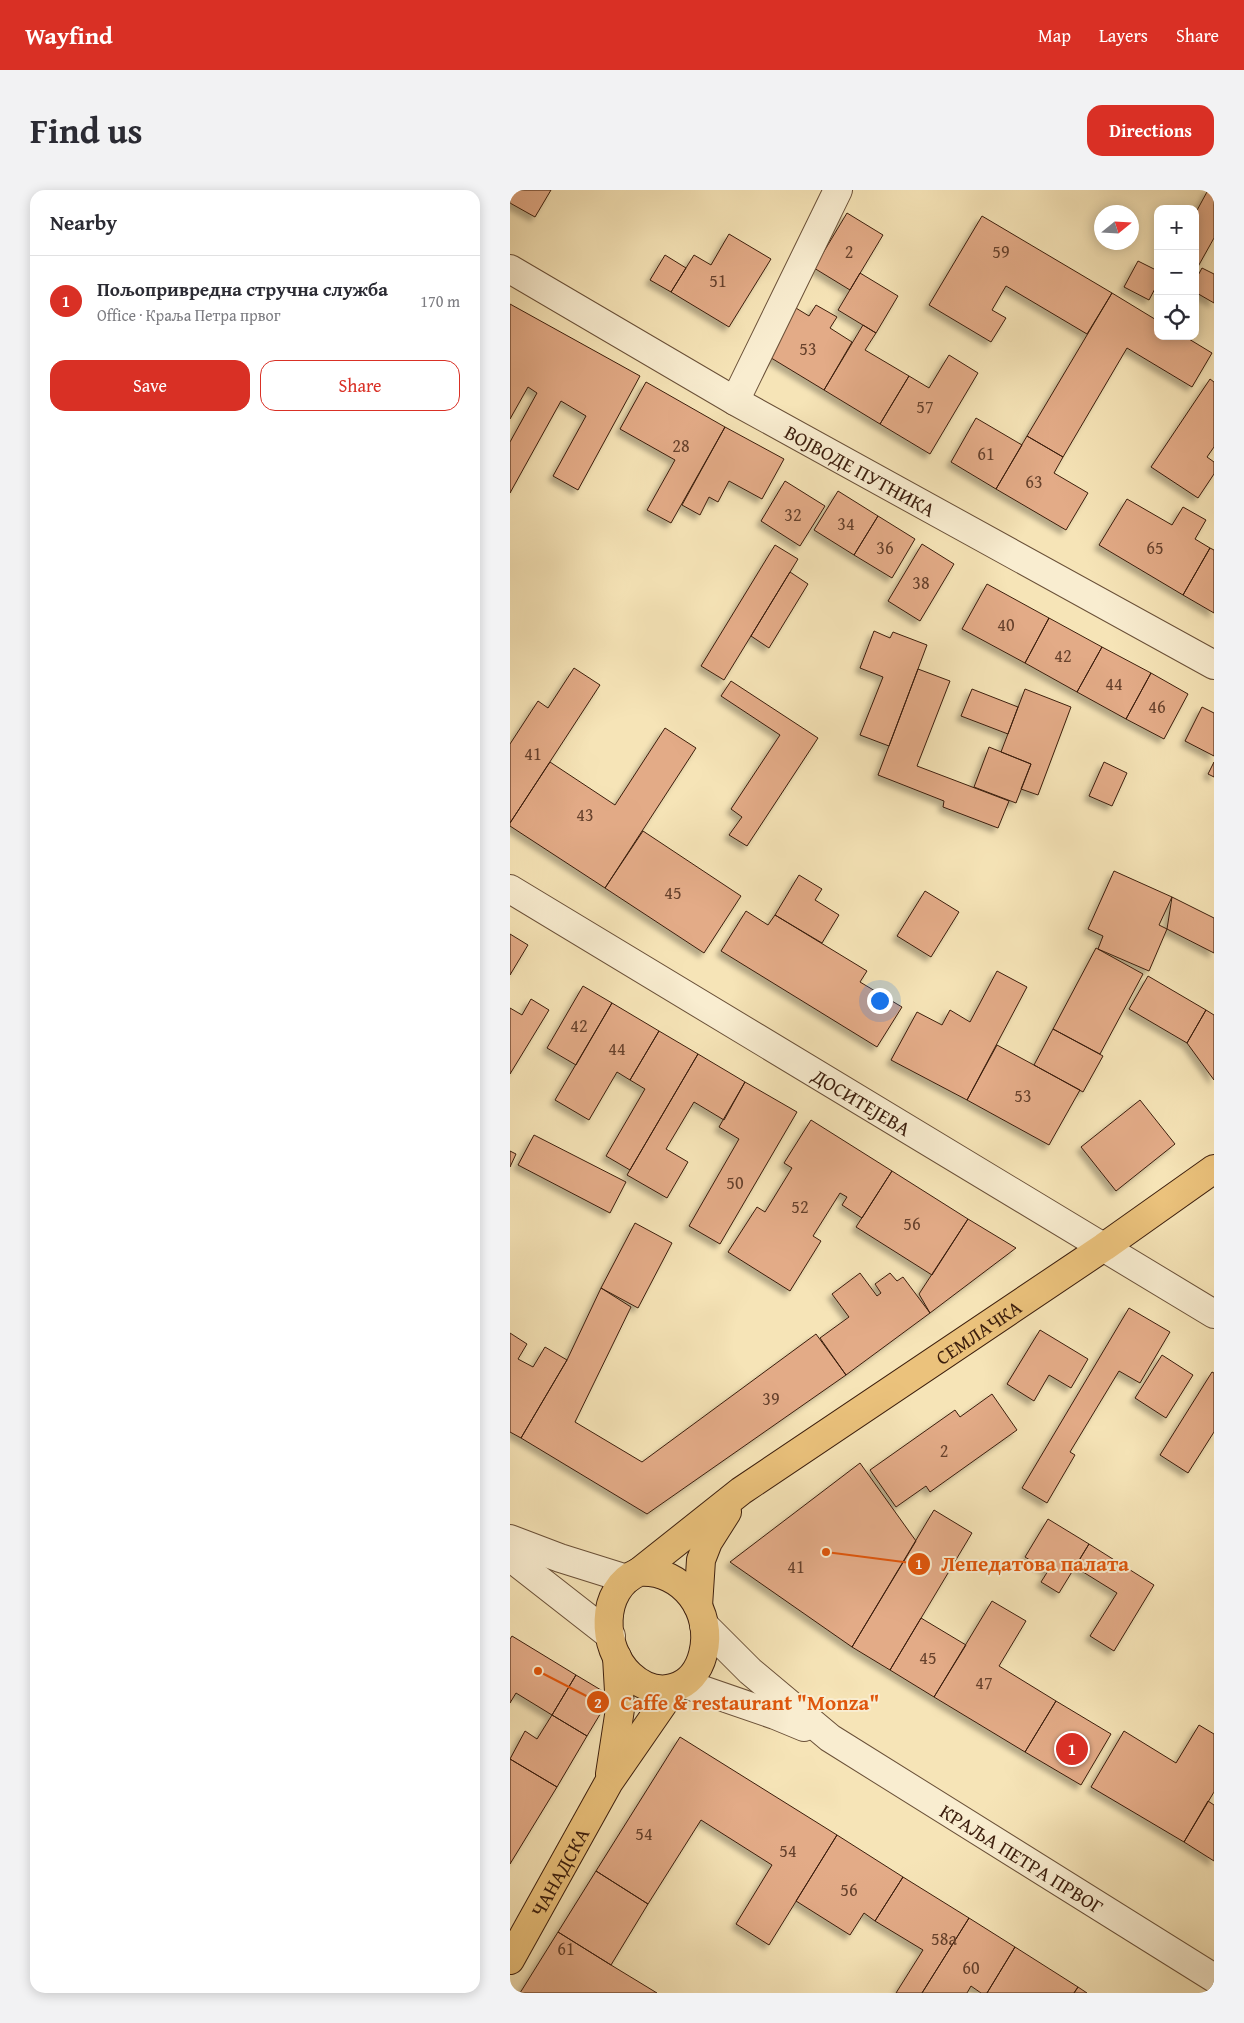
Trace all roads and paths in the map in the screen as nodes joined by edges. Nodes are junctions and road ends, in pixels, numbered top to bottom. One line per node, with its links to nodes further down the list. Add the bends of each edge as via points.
1 (838, 190): 3 (street)
2 (510, 269): 3 (street, ВОЈВОДЕ ПУТНИКА)
3 (735, 401): 4 (street, ВОЈВОДЕ ПУТНИКА)
4 (1214, 665)
5 (510, 889): 7 (street, ДОСИТЕЈЕВА)
6 (1214, 1169): 7 (main road, СЕМЛАЧКА)
7 (1104, 1247): 8 (street, ДОСИТЕЈЕВА); 9 (main road, СЕМЛАЧКА)
8 (1214, 1314)
9 (741, 1491): 12 (main road, СЕМЛАЧКА); 13 (main road, СЕМЛАЧКА, via 708,1542 701,1560)
10 (510, 1540): 12 (street, via 560,1558)
11 (510, 1557): 14 (street)
12 (633, 1576): 13 (main road, via 657,1573 668,1576 683,1586); 14 (main road, via 616,1591 609,1609 608,1626)
13 (701, 1615): 15 (main road, via 706,1635 703,1654 696,1671); 16 (street, КРАЉА ПЕТРА ПРВОГ, via 750,1671)
14 (614, 1646): 15 (main road, via 630,1675 638,1680 665,1690); 17 (main road, ЧАНАДСКА, via 620,1709)
15 (679, 1686): 16 (street, КРАЉА ПЕТРА ПРВОГ, via 775,1715); 17 (main road, ЧАНАДСКА)
16 (830, 1738): 19 (street, КРАЉА ПЕТРА ПРВОГ)
17 (609, 1782): 18 (main road, ЧАНАДСКА)
18 (510, 1960)
19 (1214, 1978)

